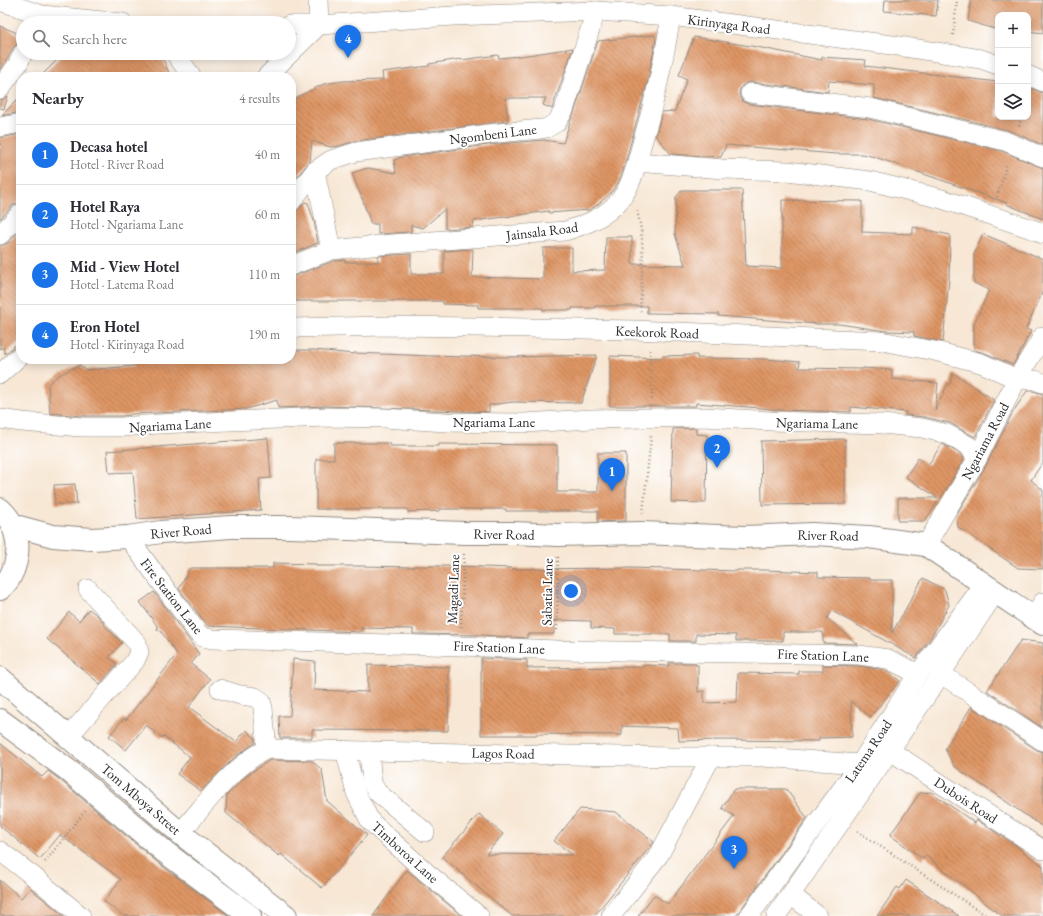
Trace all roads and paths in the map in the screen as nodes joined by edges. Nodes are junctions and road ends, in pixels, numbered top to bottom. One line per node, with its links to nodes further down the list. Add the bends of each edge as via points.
1 (0, 0): 5 (street)
2 (318, 0): 8 (street)
3 (957, 0): 10 (path)
4 (596, 10): 6 (street, Kirinyaga Road); 8 (street, Kirinyaga Road); 27 (street, Ngombeni Lane, via 567,103 553,125 535,130 356,152 331,160)
5 (34, 16)
6 (671, 16): 10 (street, Kirinyaga Road); 26 (street, Jainsala Road, via 656,96)
7 (296, 25): 8 (street, Kirinyaga Road)
8 (318, 25): 9 (street)
9 (296, 47)
10 (951, 54): 14 (street, Kirinyaga Road)
11 (20, 60): 19 (street)
12 (178, 60): 15 (street)
13 (283, 60): 16 (street)
14 (995, 64)
15 (182, 72)
16 (271, 72)
17 (1031, 76): 18 (street)
18 (1043, 82)
19 (0, 89)
20 (750, 93): 24 (street, via 870,108)
21 (1021, 120): 24 (path)
22 (16, 125): 23 (street)
23 (0, 127)
24 (1012, 144): 25 (street); 29 (path)
25 (1043, 157)
26 (637, 162): 29 (street, via 787,171 870,181 942,199); 34 (street, Jainsala Road, via 631,183 619,201 601,217 584,226 565,231)
27 (315, 171): 28 (street, Ngombeni Lane); 34 (street)
28 (296, 196)
29 (991, 216): 32 (street)
30 (16, 218): 33 (street)
31 (640, 224): 37 (path, via 643,251 640,308)
32 (1043, 234)
33 (0, 235)
34 (332, 250): 35 (street, Jainsala Road)
35 (296, 264)
36 (296, 328): 37 (street, Keekorok Road, via 387,326)
37 (649, 331): 41 (street, Keekorok Road, via 881,341 980,363); 43 (path)
38 (1043, 336): 41 (street, Ngariama Road)
39 (16, 360): 40 (street)
40 (1, 373)
41 (1017, 379): 42 (street, Keekorok Road); 45 (street, Ngariama Road)
42 (1043, 383)
43 (652, 418): 44 (street, Ngariama Lane, via 524,423 326,418 122,427 81,427); 45 (street, Ngariama Lane, via 705,417 922,428 958,439 969,446); 48 (path)
44 (0, 419)
45 (977, 459): 51 (street, Ngariama Road)
46 (6, 517): 50 (main road, River Road, via 53,536 92,539); 53 (main road, River Road, via 18,545 17,559 10,579)
47 (464, 533): 49 (main road, River Road); 50 (main road, River Road, via 231,527); 56 (path, Magadi Lane)
48 (641, 533): 49 (main road, River Road); 51 (main road, River Road, via 744,537 812,534 869,537)
49 (558, 535): 57 (path, Sabatia Lane)
50 (128, 537): 56 (street, Fire Station Lane, via 189,622 203,637)
51 (926, 545): 52 (main road, River Road)
52 (990, 588): 55 (main road, River Road); 58 (street, Latema Road); 59 (street, Latema Road)
53 (0, 589)
54 (88, 589): 63 (street, via 137,643 139,652 135,661)
55 (1040, 615)
56 (461, 646): 57 (street, Fire Station Lane)
57 (557, 650): 58 (street, Fire Station Lane, via 859,655 888,659)
58 (918, 674): 64 (street, Latema Road)
59 (941, 674): 64 (street, Latema Road); 65 (street)
60 (0, 678): 63 (main road, Tom Mboya Street)
61 (220, 689): 66 (street, via 255,697 261,701)
62 (0, 720): 71 (main road, Tom Mboya Street)
63 (68, 737): 75 (main road, Tom Mboya Street)
64 (890, 740): 70 (street, Latema Road); 72 (street, Latema Road); 77 (street, Dubois Road)
65 (1043, 741)
66 (267, 749): 67 (street, Lagos Road); 75 (street, via 243,764 226,780)
67 (346, 750): 68 (street, Lagos Road); 84 (street, Timboroa Lane, via 356,793 370,821)
68 (370, 751): 69 (street, Lagos Road); 74 (street, via 372,783 377,792)
69 (711, 757): 70 (street, Lagos Road, via 763,757); 85 (street, via 660,855)
70 (860, 764): 73 (street, Latema Road)
71 (98, 795): 79 (path); 82 (main road, Tom Mboya Street, via 165,852)
72 (841, 821): 76 (street, Latema Road); 89 (path)
73 (813, 827): 76 (street); 86 (street, Latema Road)
74 (425, 832)
75 (180, 833): 83 (main road, Tom Mboya Street)
76 (829, 839): 80 (street, Latema Road)
77 (1043, 850)
78 (0, 851): 79 (street)
79 (33, 876): 81 (street)
80 (791, 895): 87 (street, Latema Road); 88 (street)
81 (81, 916)
82 (250, 916)
83 (286, 916)
84 (479, 916)
85 (611, 916)
86 (749, 916)
87 (776, 916)
88 (818, 916)
89 (987, 916)

